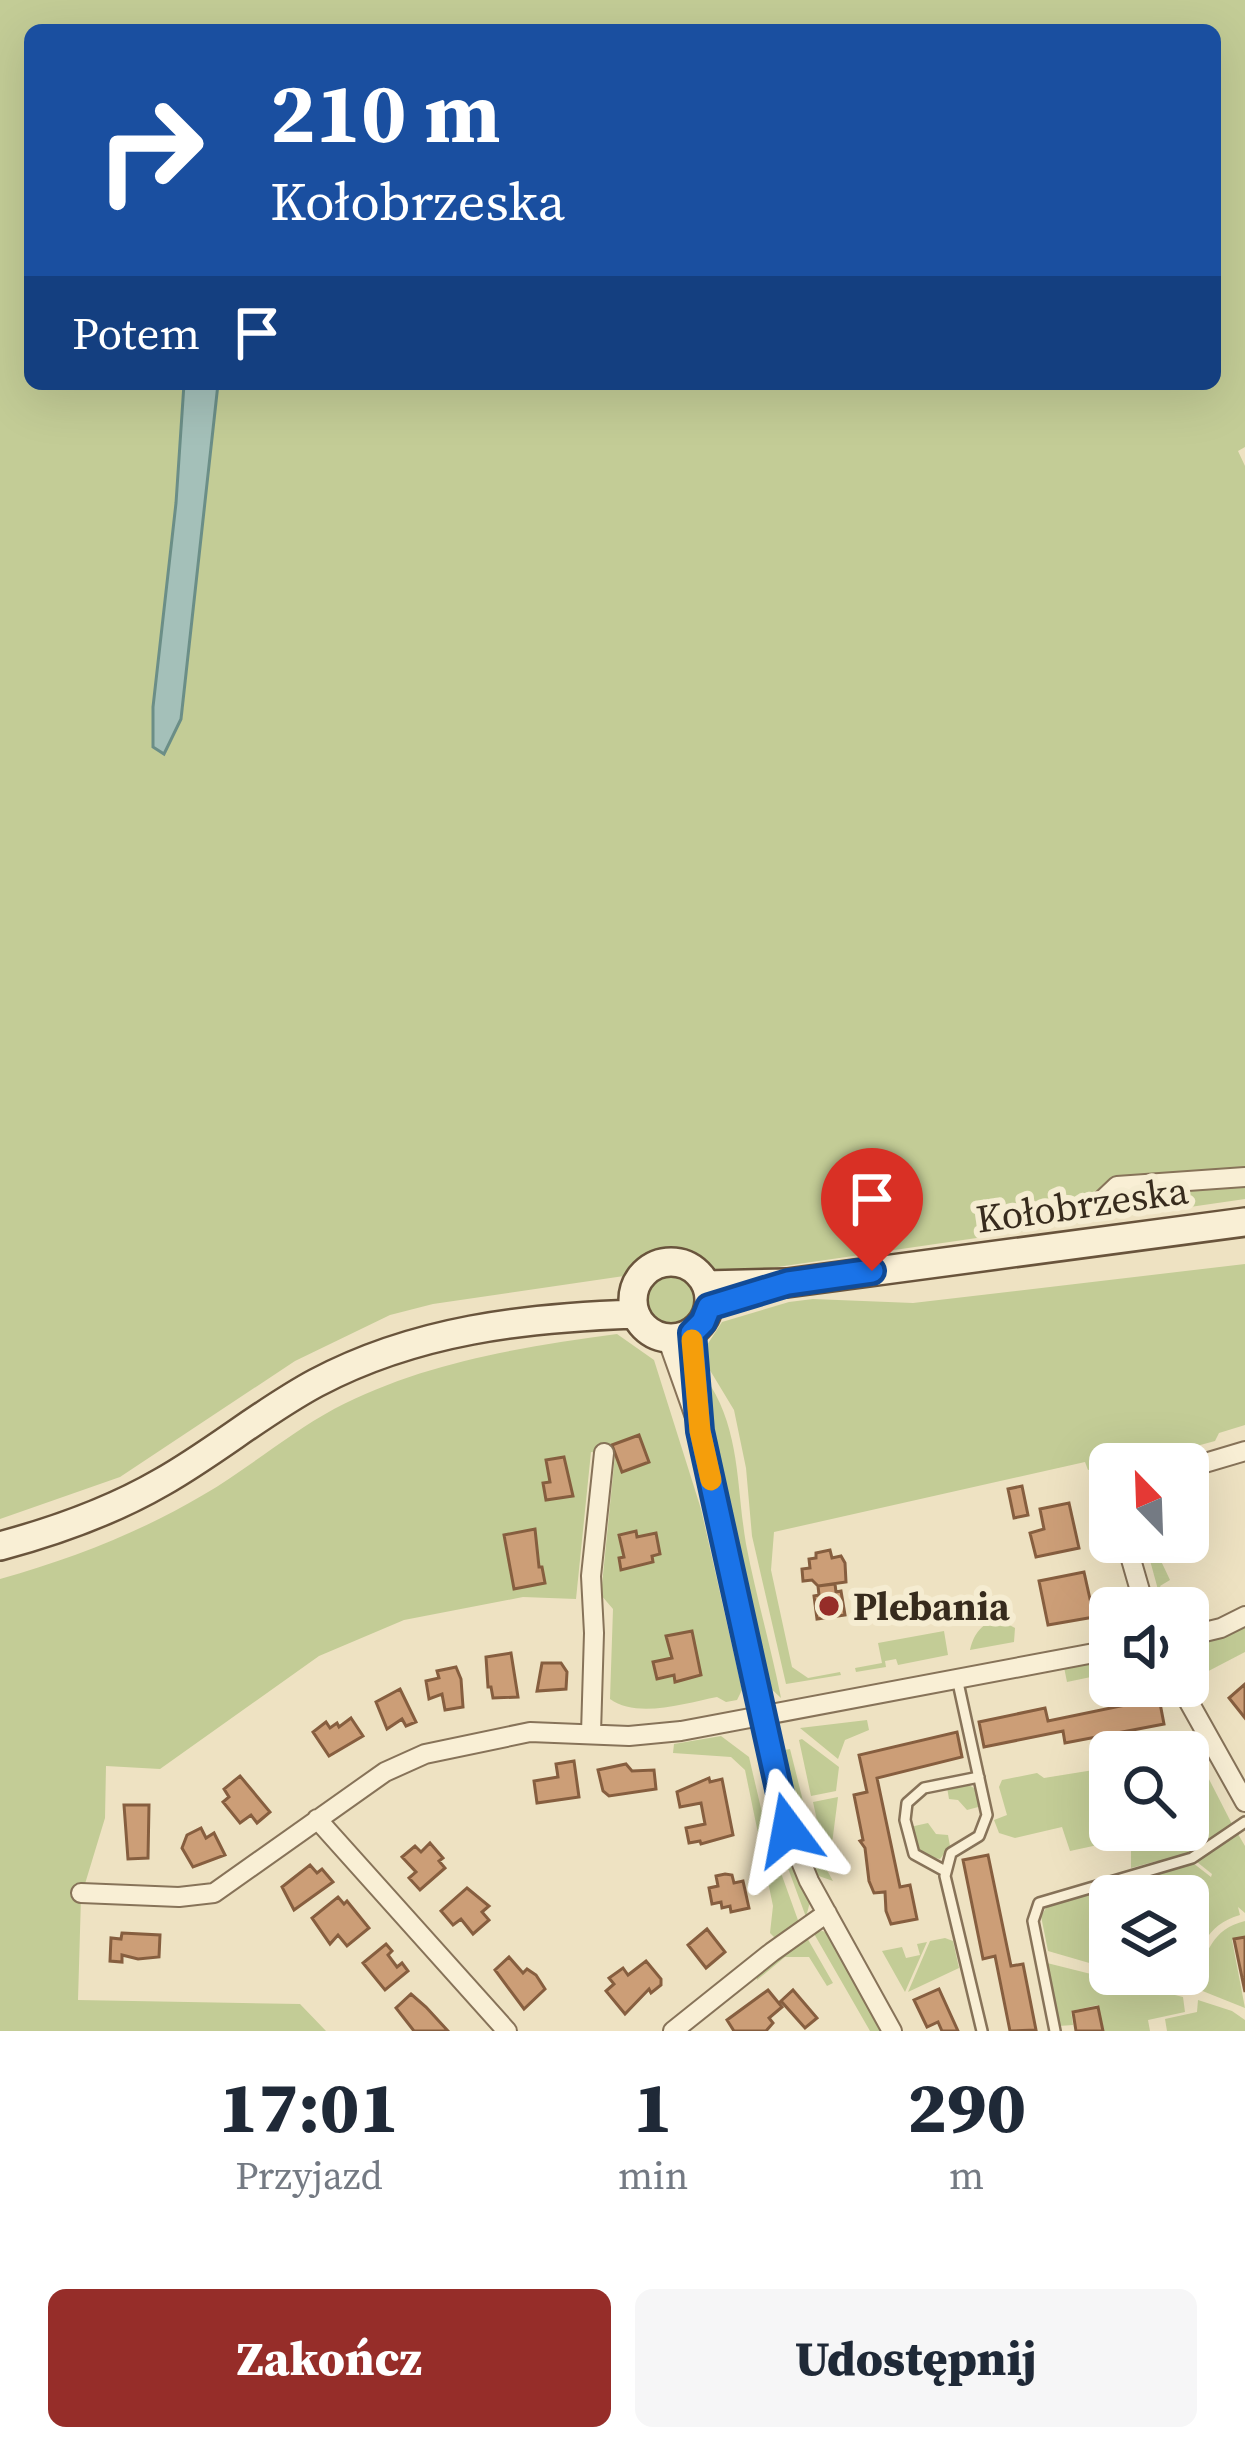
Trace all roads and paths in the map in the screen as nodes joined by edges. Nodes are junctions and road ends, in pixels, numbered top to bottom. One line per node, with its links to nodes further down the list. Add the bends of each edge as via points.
1 (1245, 1177): 2 (street, via 1117,1186)
2 (1096, 1206)
3 (1245, 1222): 4 (main road, Kołobrzeska)
4 (707, 1296): 5 (main road, via 693,1269 663,1263 644,1274); 6 (main road, via 703,1322)
5 (635, 1303): 6 (main road, via 645,1328); 10 (main road, via 462,1330 359,1363 134,1497)
6 (679, 1335): 16 (street)
7 (1245, 1451): 9 (street)
8 (604, 1453): 17 (street, via 590,1586)
9 (1209, 1462)
10 (0, 1546)
11 (1245, 1616): 12 (street)
12 (1209, 1631)
13 (1089, 1654): 14 (street)
14 (957, 1678): 16 (street); 18 (lane)
15 (1192, 1707): 19 (street)
16 (764, 1714): 17 (street, via 661,1734); 24 (street, via 784,1817)
17 (591, 1733): 20 (street, via 516,1734 439,1749 385,1772)
18 (979, 1777): 22 (lane, via 985,1826 954,1850); 22 (lane, via 924,1788 907,1803 914,1855)
19 (1245, 1802)
20 (317, 1819): 23 (street, via 214,1893); 25 (street)
21 (1245, 1822): 29 (lane, via 1192,1858 1040,1903 1034,1921)
22 (945, 1871): 28 (lane)
23 (81, 1893)
24 (827, 1913): 26 (street); 27 (street)
25 (507, 2031)
26 (673, 2031)
27 (892, 2031)
28 (982, 2031)
29 (1054, 2031)

